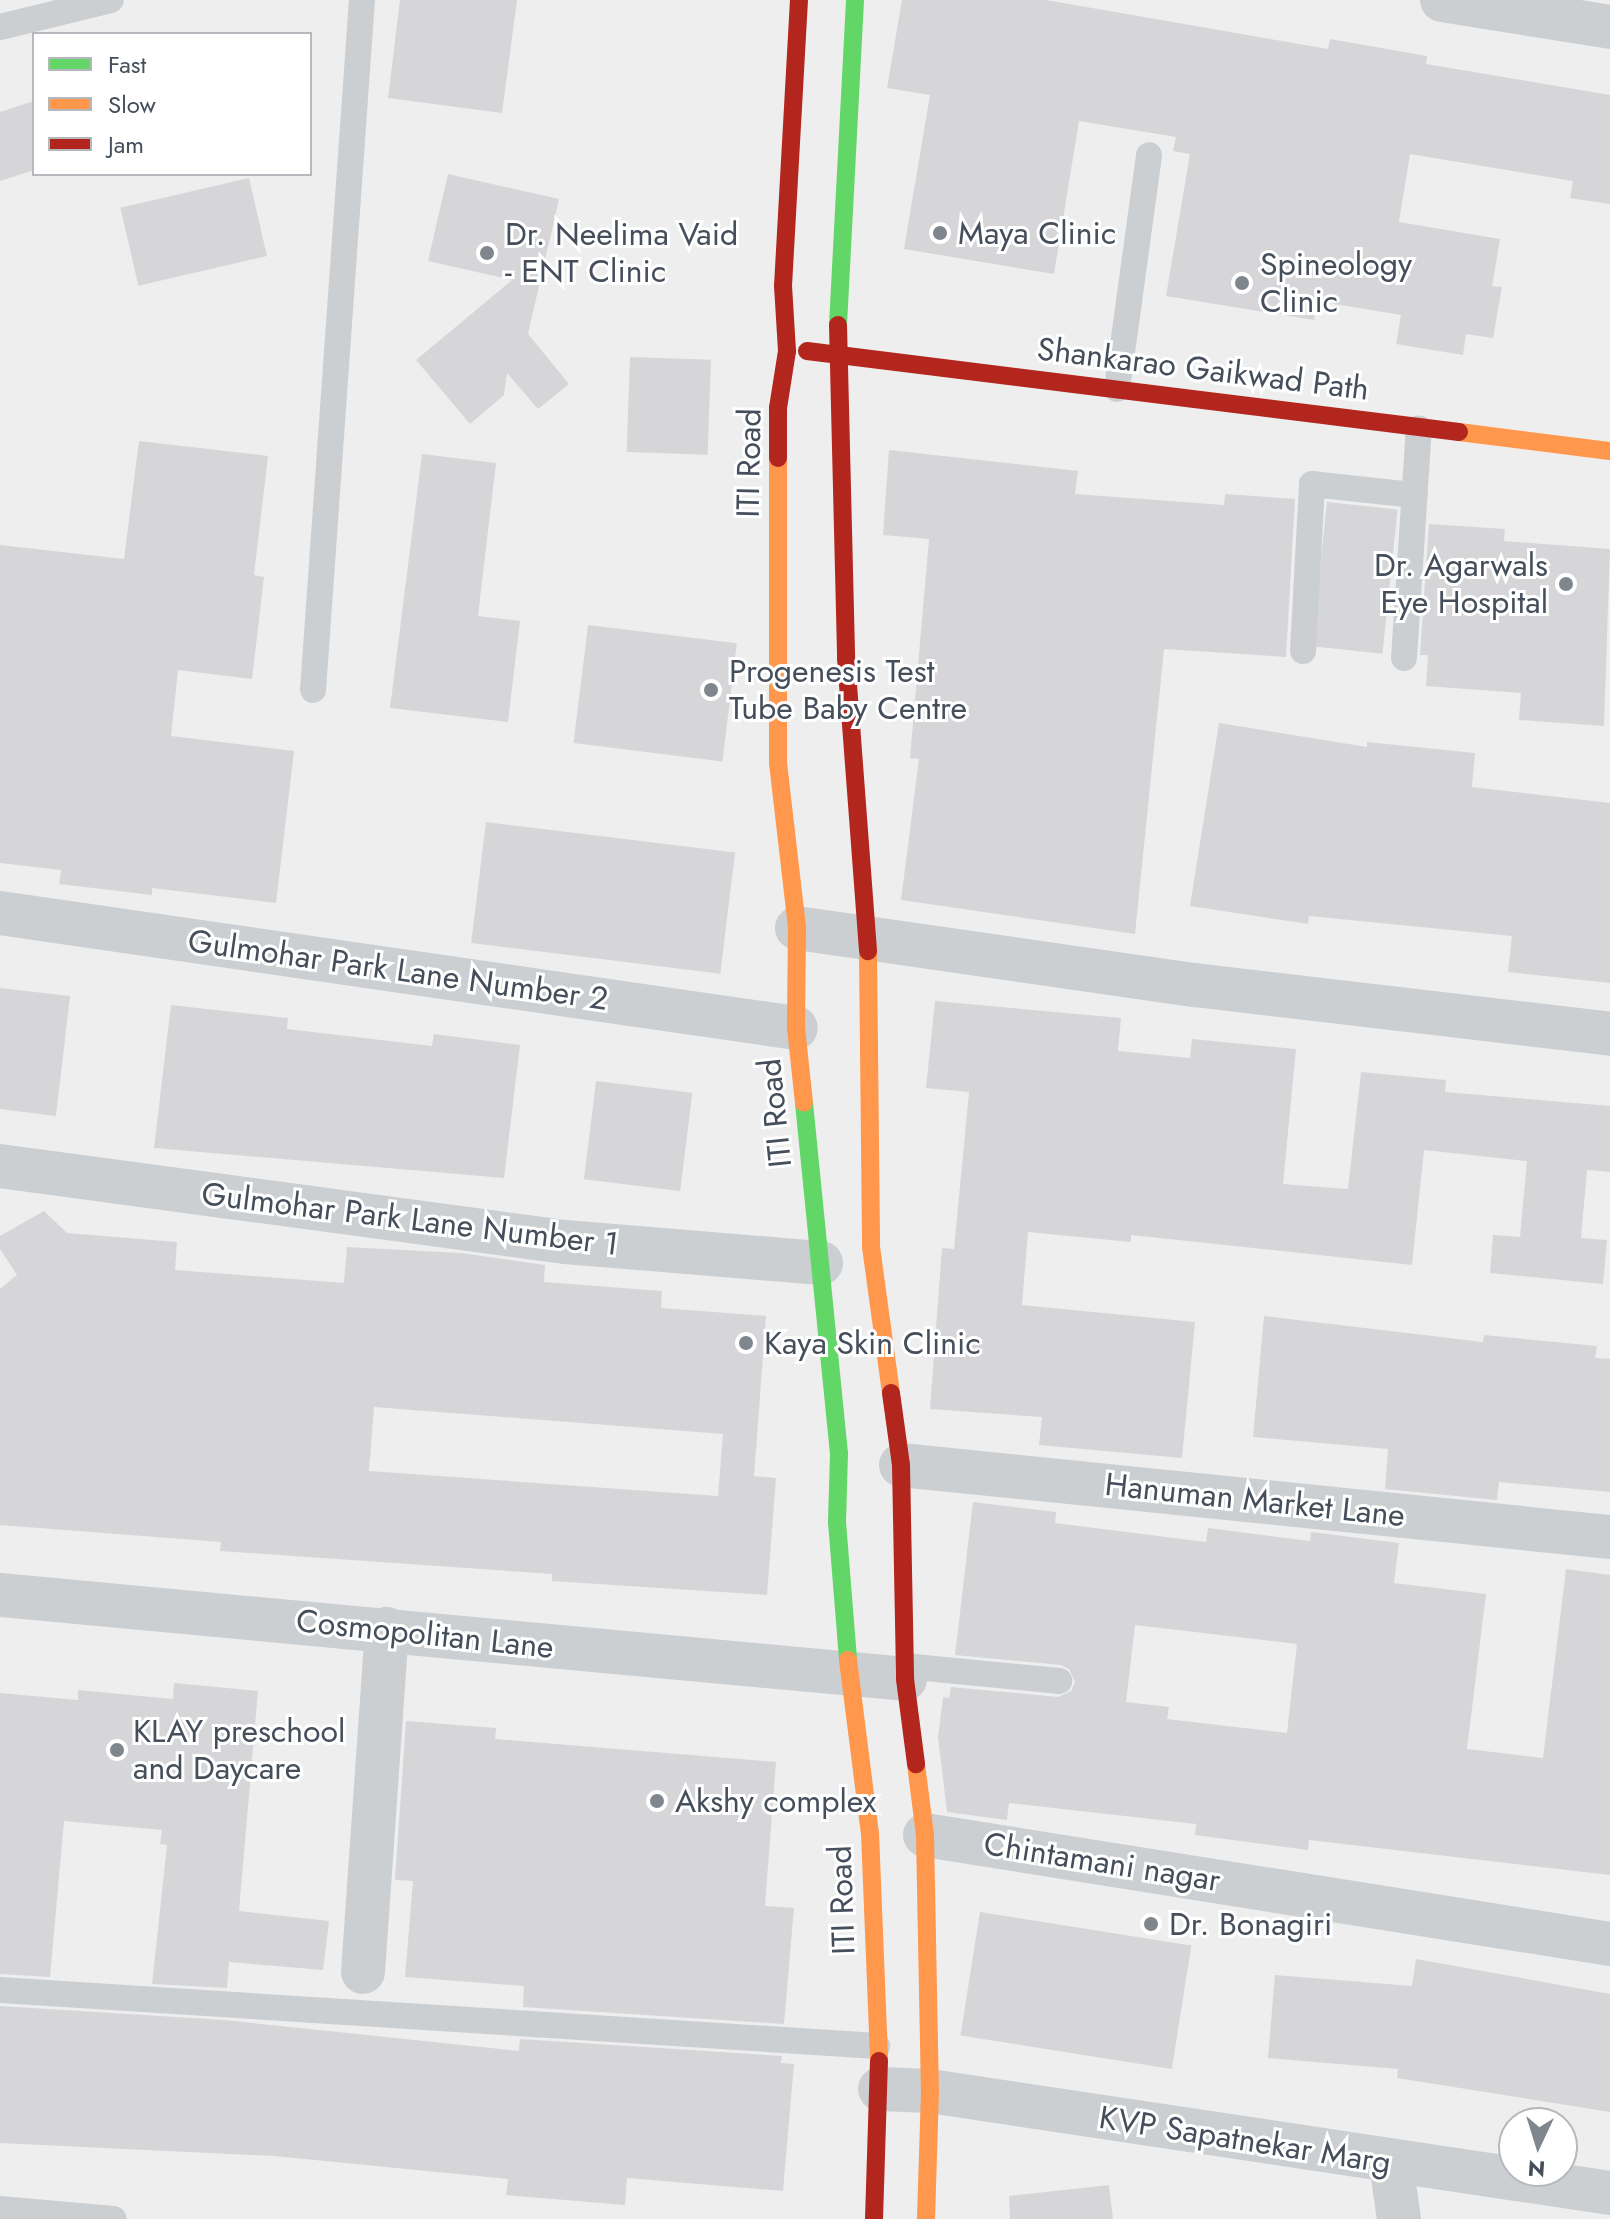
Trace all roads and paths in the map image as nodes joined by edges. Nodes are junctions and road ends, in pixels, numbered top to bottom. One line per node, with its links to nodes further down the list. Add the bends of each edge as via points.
1 (111, 0): 6 (lane)
2 (362, 0): 17 (lane)
3 (799, 0): 9 (main road, ITI Road, via 783,286)
4 (855, 0): 10 (main road)
5 (1442, 0): 7 (street)
6 (0, 27)
7 (1610, 27)
8 (1149, 155): 11 (lane)
9 (787, 351): 10 (main road, Shankarao Gaikwad Path); 19 (main road, ITI Road, via 778,408 778,763)
10 (837, 352): 11 (main road, Shankarao Gaikwad Path); 20 (main road, via 846,658)
11 (1117, 389): 12 (main road, Shankarao Gaikwad Path)
12 (1419, 428): 13 (main road, Shankarao Gaikwad Path); 14 (lane)
13 (1610, 451)
14 (1414, 495): 15 (lane, via 1312,484); 16 (lane)
15 (1303, 651)
16 (1404, 658)
17 (313, 690)
18 (0, 913): 21 (street, Gulmohar Park Lane Number 2)
19 (797, 928): 20 (street); 21 (main road, ITI Road)
20 (868, 934): 22 (street, via 1195,985); 25 (main road, via 871,1247)
21 (796, 1028): 24 (main road, ITI Road)
22 (1610, 1034)
23 (0, 1166): 24 (street, Gulmohar Park Lane Number 1, via 565,1242)
24 (821, 1263): 30 (main road, ITI Road, via 839,1454 837,1522)
25 (901, 1465): 26 (street, Hanuman Market Lane); 29 (main road)
26 (1610, 1537)
27 (0, 1595): 28 (street, Cosmopolitan Lane)
28 (387, 1629): 30 (street, Cosmopolitan Lane); 34 (street)
29 (904, 1673): 30 (street, Cosmopolitan Lane); 31 (lane); 32 (main road)
30 (849, 1677): 36 (main road, ITI Road, via 870,1833)
31 (1059, 1681)
32 (925, 1835): 33 (street, Chintamani nagar); 38 (main road)
33 (1610, 1944)
34 (363, 1972)
35 (0, 1990): 36 (lane)
36 (877, 2046): 37 (main road, ITI Road)
37 (880, 2089): 38 (street, KVP Sapatnekar Marg); 43 (main road, ITI Road)
38 (930, 2091): 39 (street, KVP Sapatnekar Marg); 44 (main road)
39 (1391, 2163): 40 (street, KVP Sapatnekar Marg); 45 (street)
40 (1610, 2193)
41 (0, 2209): 42 (lane)
42 (114, 2219)
43 (874, 2219)
44 (926, 2219)
45 (1399, 2219)

